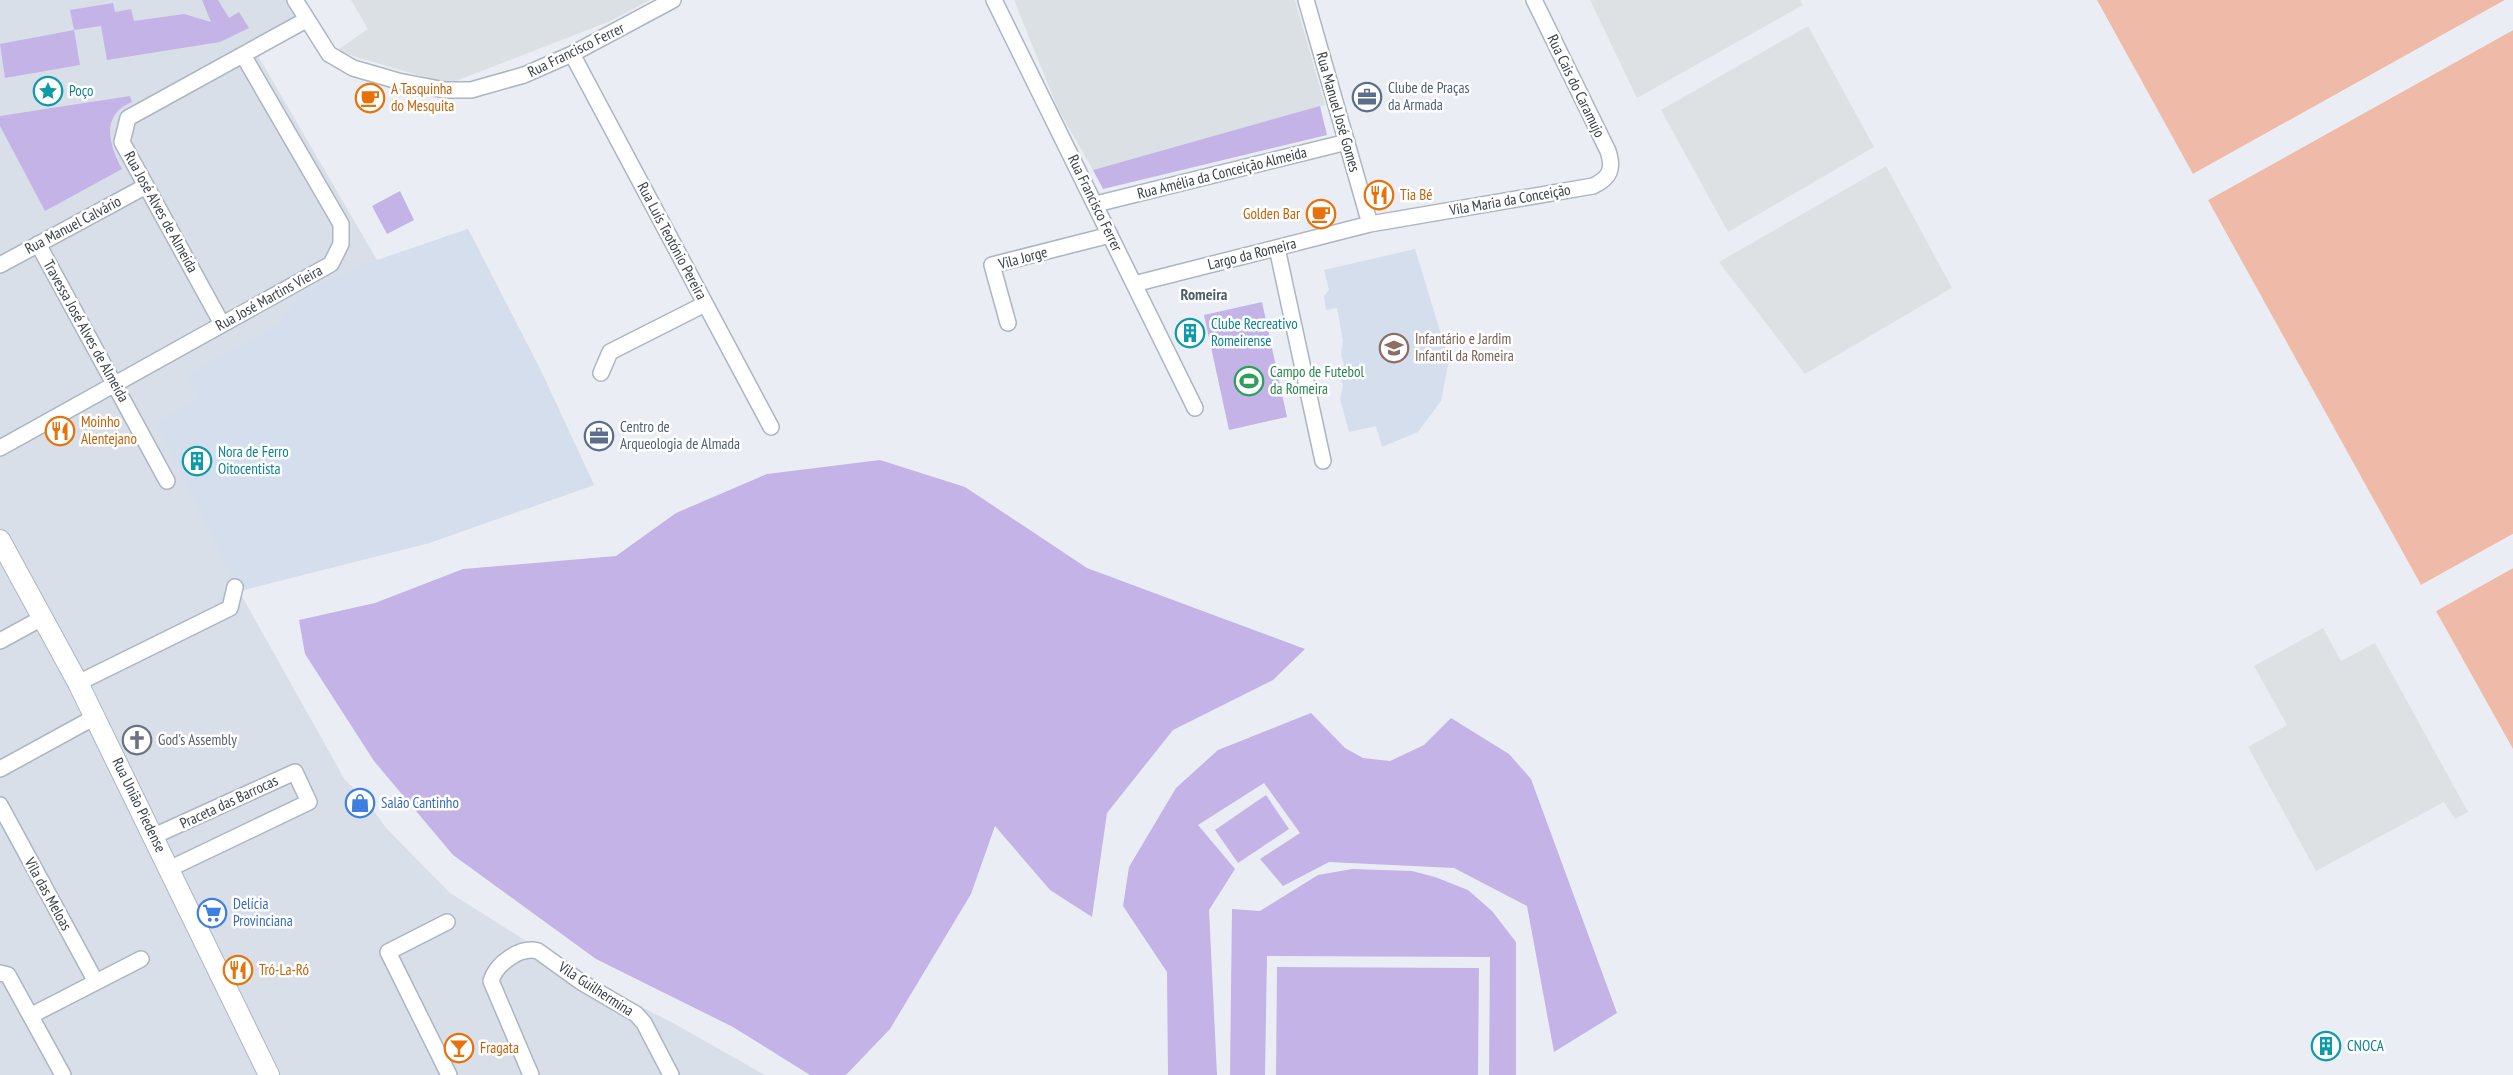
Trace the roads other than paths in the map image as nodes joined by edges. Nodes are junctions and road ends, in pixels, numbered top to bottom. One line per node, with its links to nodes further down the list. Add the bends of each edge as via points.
1 (295, 0): 6 (street, Rua Francisco Ferrer)
2 (673, 0): 7 (street, Rua Francisco Ferrer)
3 (994, 0): 12 (street, Rua Francisco Ferrer)
4 (1306, 0): 9 (street, Rua Manuel José Gomes)
5 (1534, 0): 10 (street, Rua Cais do Caramujo, via 1608,151)
6 (306, 20): 7 (street, Rua Francisco Ferrer, via 329,54 354,68 446,90 471,90 524,75); 8 (street, Rua José Alves de Almeida)
7 (572, 54): 19 (street, Rua Luís Teotónio Pereira)
8 (243, 56): 11 (street, Rua José Alves de Almeida, via 128,118 122,142); 21 (street, Rua José Martins Vieira, via 341,224 341,244 331,264)
9 (1347, 142): 12 (street, Rua Amélia da Conceição Almeida); 13 (street, Rua Manuel José Gomes)
10 (1610, 174): 13 (street, Vila Maria da Conceição, via 1593,186)
11 (146, 186): 15 (street, Rua Manuel Calvário); 21 (street, Rua José Alves de Almeida)
12 (1096, 204): 14 (street, Rua Francisco Ferrer)
13 (1370, 224): 16 (street, Largo da Romeira)
14 (1110, 235): 18 (street, Rua Francisco Ferrer); 20 (street, Vila Jorge, via 992,265)
15 (38, 244): 17 (street, Rua Manuel Calvário); 23 (street, Travessa José Alves de Almeida)
16 (1277, 248): 18 (street, Largo da Romeira); 27 (street)
17 (0, 265)
18 (1134, 284): 24 (street, Rua Francisco Ferrer)
19 (705, 304): 22 (street, via 610,352); 25 (street, Rua Luís Teotónio Pereira)
20 (1008, 322)
21 (222, 324): 23 (street, Rua José Martins Vieira)
22 (601, 373)
23 (115, 384): 26 (street, Rua José Martins Vieira); 28 (street, Travessa José Alves de Almeida)
24 (1195, 408)
25 (771, 428)
26 (0, 448)
27 (1323, 461)
28 (167, 481)
29 (0, 540): 31 (street, Rua União Piedense)
30 (235, 587): 33 (street, via 230,608)
31 (42, 618): 32 (street); 33 (street, Rua União Piedense)
32 (0, 641)
33 (78, 683): 34 (street, Rua União Piedense)
34 (95, 717): 35 (street); 37 (street, Rua União Piedense)
35 (0, 769)
36 (0, 805): 42 (street, Vila das Meloas)
37 (154, 836): 38 (street, Rua União Piedense); 38 (street, Praceta das Barrocas, via 295,772 309,802)
38 (170, 869): 45 (street, Rua União Piedense)
39 (447, 922): 46 (street, via 388,952)
40 (141, 959): 42 (street)
41 (0, 973): 43 (street, via 8,975)
42 (96, 982): 43 (street)
43 (32, 1016): 44 (street)
44 (63, 1075)
45 (269, 1075)
46 (449, 1075)
47 (531, 1075): 48 (street, Vila Guilhermina, via 491,981 499,965 526,951 538,951 636,1014)
48 (671, 1075)

